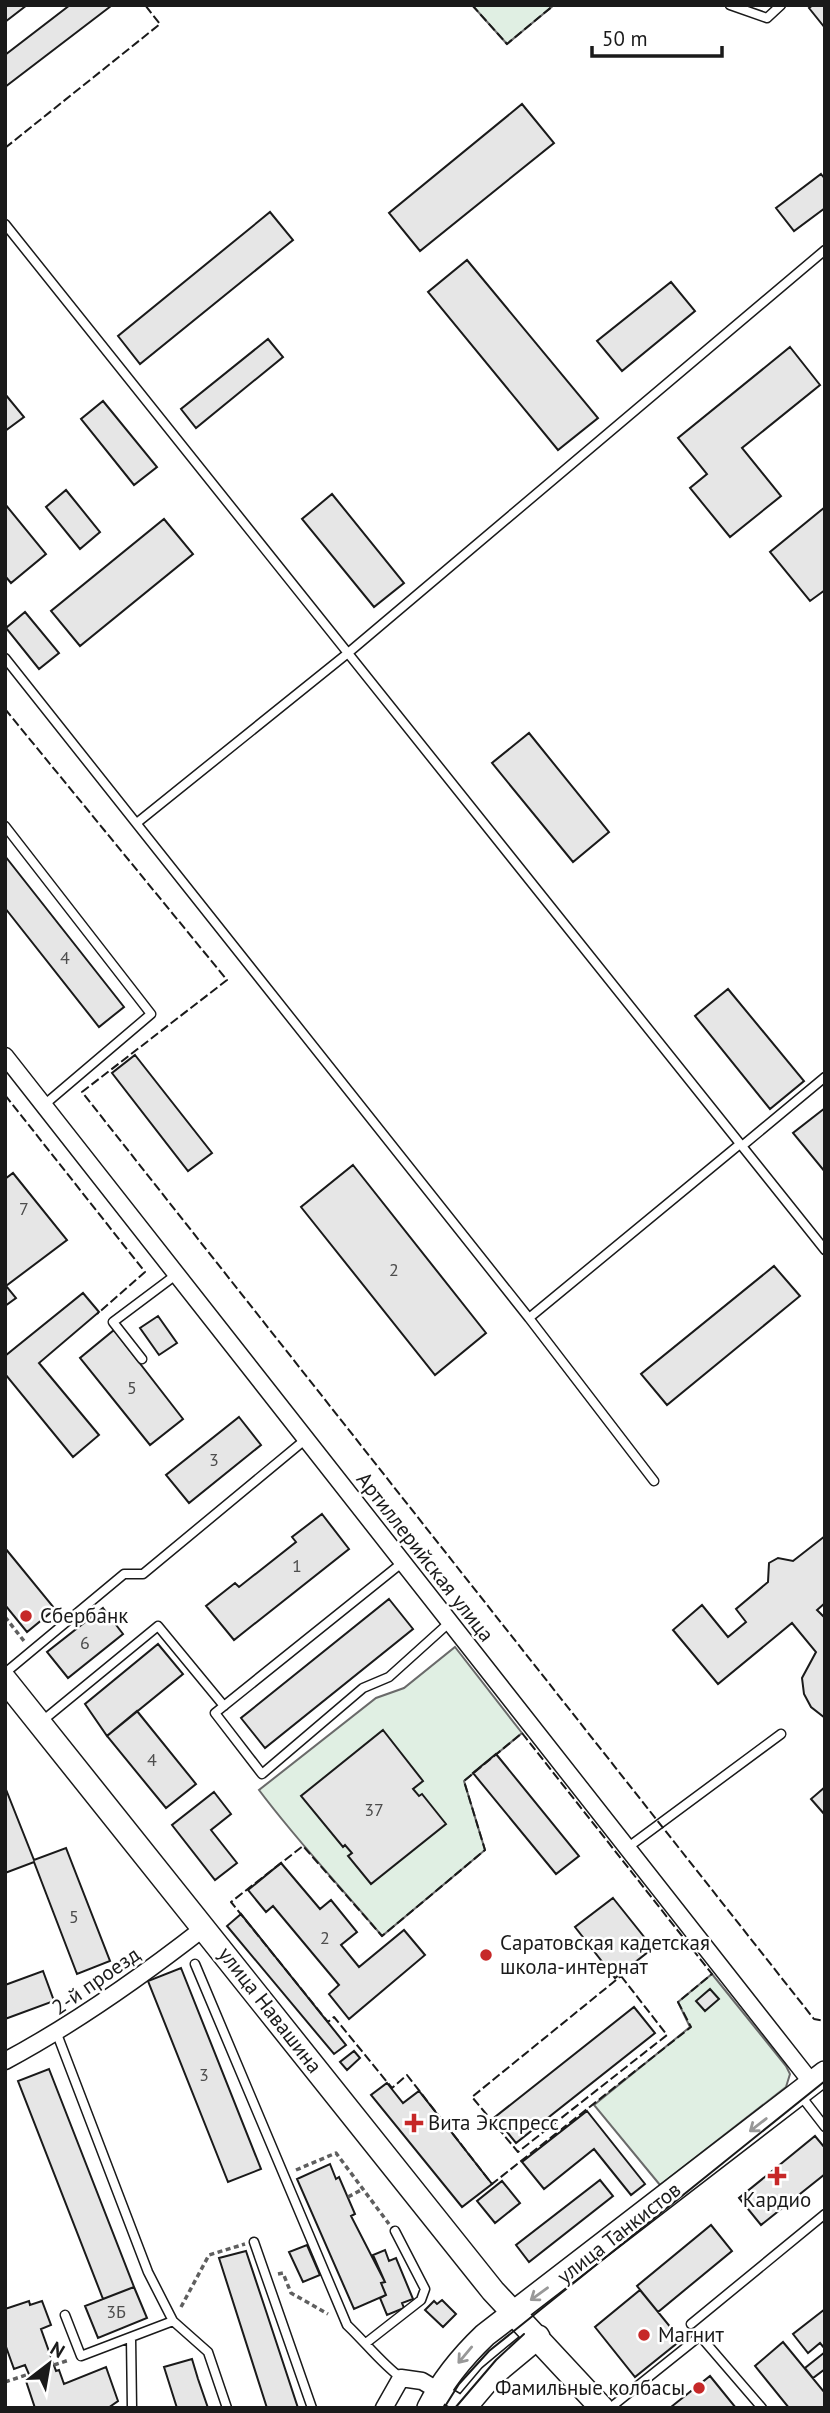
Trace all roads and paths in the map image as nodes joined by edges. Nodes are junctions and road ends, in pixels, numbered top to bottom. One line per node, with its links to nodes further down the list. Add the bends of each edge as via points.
1 (730, 5): 2 (lane, via 767,18)
2 (781, 5)
3 (5, 224): 5 (lane)
4 (825, 250): 5 (lane)
5 (348, 653): 7 (lane); 12 (lane)
6 (5, 658): 7 (lane)
7 (138, 822): 15 (lane)
8 (5, 826): 11 (lane, via 151,1014)
9 (5, 1056): 11 (street, Артиллерийская улица)
10 (825, 1077): 12 (lane)
11 (44, 1105): 14 (street, Артиллерийская улица)
12 (741, 1145): 13 (lane); 15 (lane)
13 (825, 1250)
14 (177, 1274): 16 (lane, via 113,1322); 17 (street, Артиллерийская улица)
15 (529, 1318): 18 (lane)
16 (142, 1359)
17 (306, 1439): 19 (street, Артиллерийская улица); 23 (lane, via 144,1574 124,1574)
18 (654, 1482)
19 (403, 1562): 21 (street, Артиллерийская улица); 25 (lane)
20 (5, 1617): 22 (path, via 26,1643)
21 (450, 1622): 25 (lane, via 389,1677 363,1688 262,1774 215,1713); 28 (street, Артиллерийская улица)
22 (19, 1649)
23 (5, 1673)
24 (9, 1691): 26 (main road, улица Навашина)
25 (224, 1706): 26 (lane, via 158,1626)
26 (41, 1722): 29 (main road, улица Навашина)
27 (781, 1734): 28 (lane)
28 (627, 1849): 33 (street, Артиллерийская улица)
29 (205, 1927): 31 (street, 2-й проезд); 42 (main road, улица Навашина)
30 (195, 1964): 35 (lane)
31 (57, 2034): 32 (street, 2-й проезд); 44 (lane, via 148,2272)
32 (5, 2061)
33 (812, 2083): 34 (lane); 42 (main road, улица Танкистов, one-way to 42)
34 (825, 2127)
35 (284, 2175): 36 (path, via 336,2153); 45 (lane)
36 (363, 2189): 37 (path); 39 (path)
37 (348, 2197)
38 (825, 2214): 46 (lane)
39 (395, 2231): 49 (lane, via 425,2289 421,2300)
40 (254, 2242): 44 (path, via 209,2255); 57 (lane)
41 (283, 2273): 45 (path, via 291,2293)
42 (513, 2313): 47 (main road, улица Навашина); 53 (main road, улица Танкистов, one-way to 53, via 468,2351)
43 (65, 2315): 48 (lane, via 81,2356)
44 (173, 2321): 48 (lane); 56 (lane, via 208,2352)
45 (347, 2325): 49 (lane)
46 (691, 2325)
47 (538, 2337): 54 (main road, via 491,2376); 59 (main road, улица Навашина)
48 (131, 2338): 55 (lane)
49 (366, 2343): 51 (lane, via 378,2361)
50 (29, 2374): 52 (path)
51 (401, 2378): 53 (street, via 422,2381); 58 (street)
52 (5, 2382)
53 (434, 2399): 54 (street)
54 (464, 2407)
55 (132, 2408)
56 (227, 2408)
57 (312, 2408)
58 (384, 2408)
59 (603, 2408)
60 (610, 2408): 61 (lane, via 700,2336)
61 (762, 2408)

